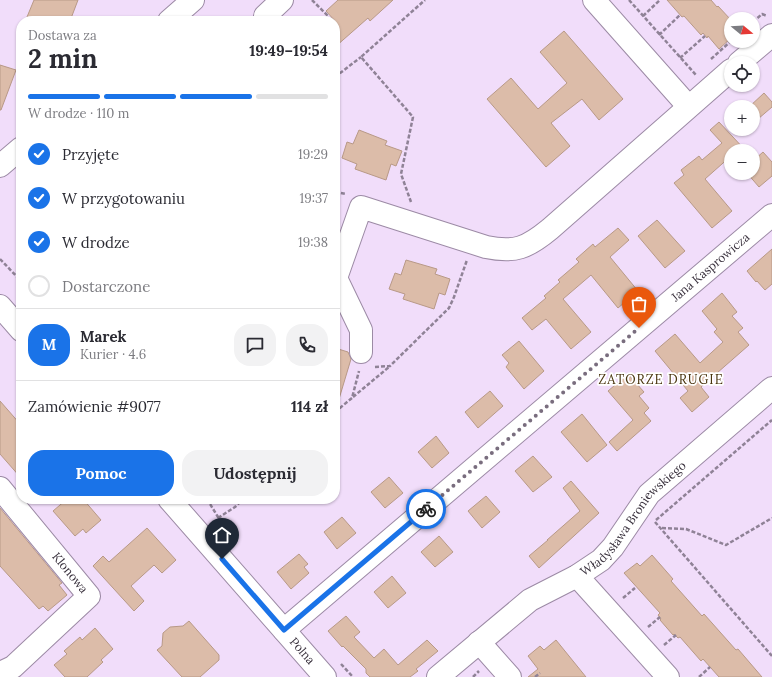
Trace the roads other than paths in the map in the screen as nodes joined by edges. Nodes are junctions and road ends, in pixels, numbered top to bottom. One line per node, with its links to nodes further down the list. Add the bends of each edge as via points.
1 (193, 0): 4 (street)
2 (282, 0): 5 (street)
3 (594, 0): 9 (street)
4 (175, 16)
5 (264, 16)
6 (772, 35): 7 (street)
7 (747, 56)
8 (724, 76): 9 (street)
9 (688, 106): 13 (street, via 536,240 520,247 503,250 486,248 361,207)
10 (16, 152): 11 (street)
11 (0, 166)
12 (772, 215): 22 (street, Jana Kasprowicza)
13 (340, 267)
14 (340, 286): 17 (street, via 362,330)
15 (0, 306): 16 (street)
16 (16, 324)
17 (368, 359)
18 (772, 388): 21 (street, Władysława Broniewskiego, via 649,494 613,547 601,560)
19 (0, 488): 24 (street, Klonowa, via 89,596)
20 (173, 504): 22 (street, Polna)
21 (577, 576): 23 (street, via 530,600); 28 (street, Władysława Broniewskiego)
22 (284, 630): 25 (street, Polna)
23 (479, 642): 26 (street); 27 (street)
24 (6, 670)
25 (325, 677)
26 (438, 677)
27 (510, 677)
28 (668, 677)

